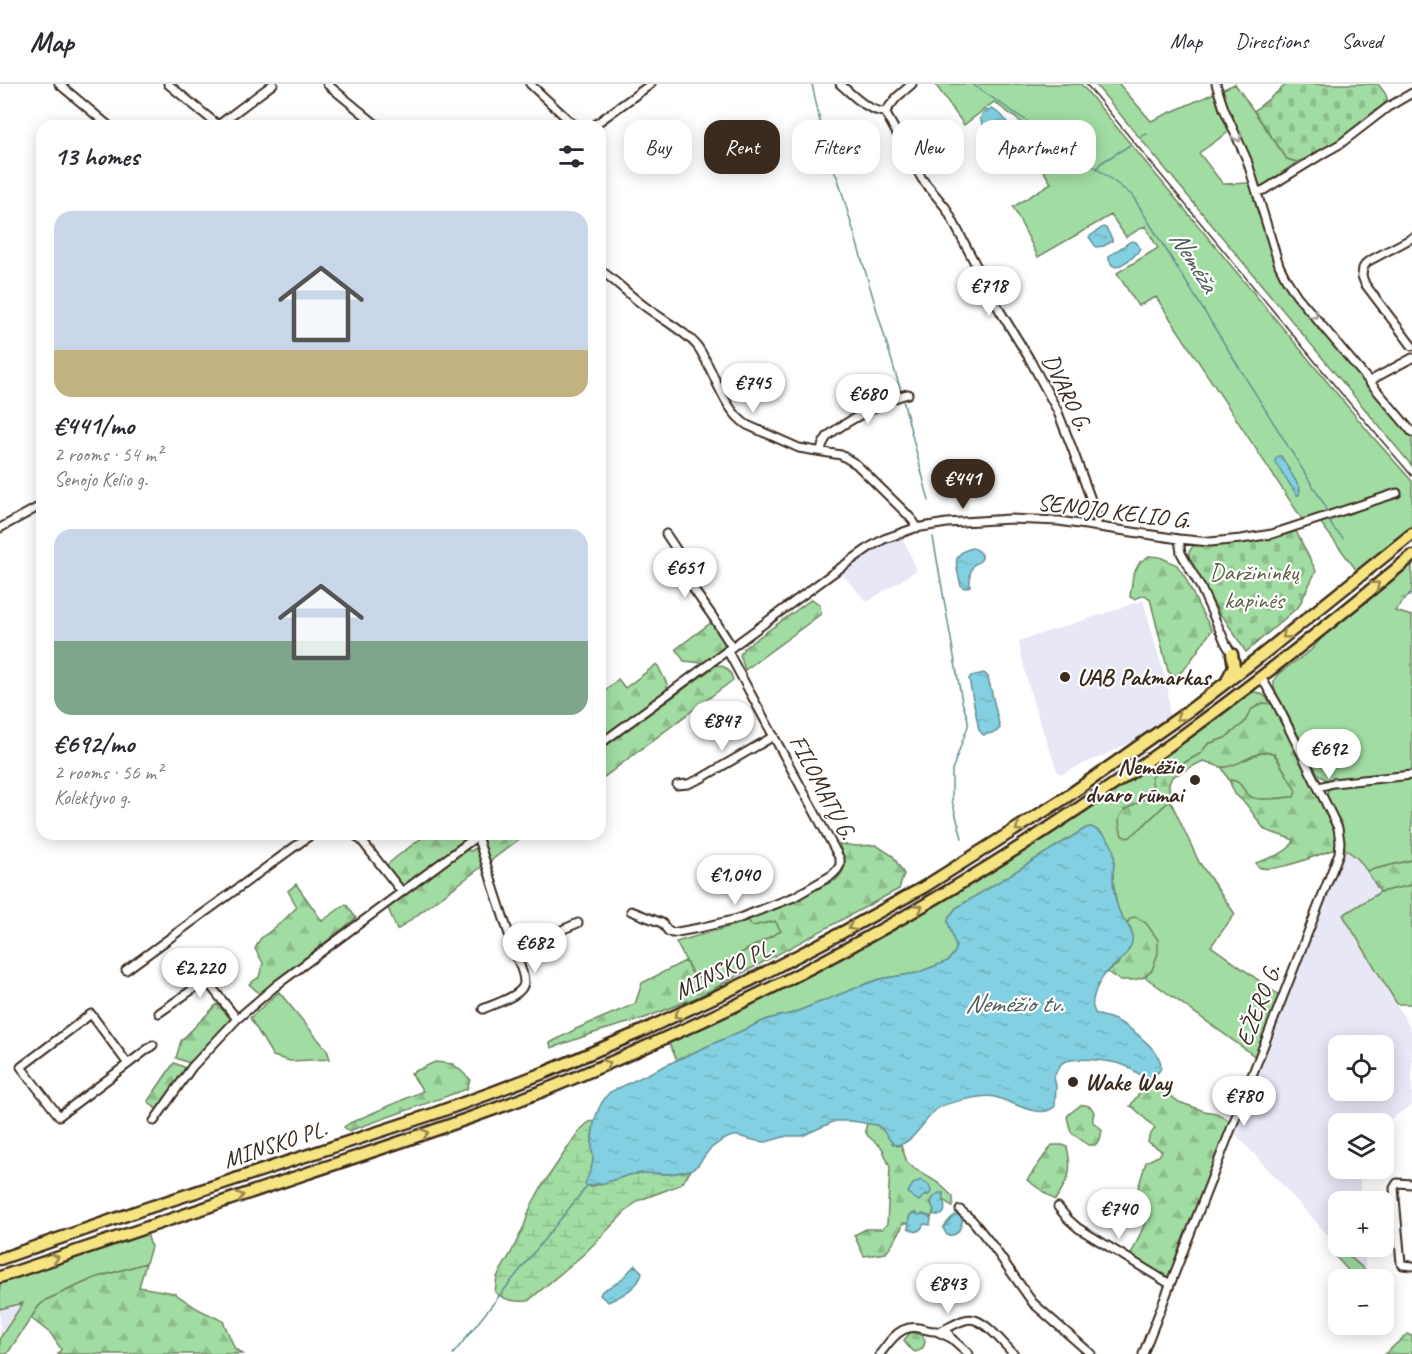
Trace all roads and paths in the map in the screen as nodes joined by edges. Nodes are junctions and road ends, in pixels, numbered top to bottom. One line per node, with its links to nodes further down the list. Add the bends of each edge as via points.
1 (59, 84): 12 (street)
2 (168, 84): 13 (street)
3 (273, 84): 14 (street)
4 (327, 84): 15 (street)
5 (530, 84): 16 (street)
6 (651, 84): 17 (street)
7 (840, 84): 11 (street, via 859,101)
8 (912, 84): 11 (street)
9 (1216, 84): 18 (street, one-way to 18)
10 (1412, 93): 18 (street, via 1388,106 1340,144)
11 (885, 112): 29 (street, DVARO G., via 922,179 946,208 1057,410 1097,516)
12 (102, 120)
13 (210, 120)
14 (225, 120)
15 (371, 120)
16 (569, 120)
17 (601, 120)
18 (1257, 192): 23 (street, one-way to 23, via 1286,279)
19 (1412, 238): 21 (street, via 1367,262 1362,276)
20 (606, 275): 26 (street, via 697,346 740,420 799,448)
21 (1412, 346)
22 (1412, 358): 23 (street)
23 (1370, 383): 25 (street)
24 (908, 394): 26 (street, via 838,429 825,440)
25 (1412, 432)
26 (821, 450): 31 (street, via 856,464 907,514)
27 (1397, 493): 34 (street, SENOJO KELIO G., via 1272,534 1210,542)
28 (36, 509): 30 (street)
29 (1097, 527): 31 (street, SENOJO KELIO G., via 1016,519); 34 (street, SENOJO KELIO G.)
30 (0, 528)
31 (915, 528): 36 (street, SENOJO KELIO G., via 870,547)
32 (666, 534): 36 (street, FILOMATŲ G.)
33 (1412, 534): 38 (highway, MINSKO PL., one-way to 38)
34 (1179, 539): 37 (street, via 1181,553)
35 (1412, 556): 39 (highway, MINSKO PL., one-way to 35)
36 (729, 648): 41 (street, FILOMATŲ G.); 42 (street, SENOJO KELIO G.)
37 (1232, 654): 38 (highway); 40 (highway, via 1234,666)
38 (1258, 658): 40 (highway, MINSKO PL.)
39 (1261, 677): 45 (street, EŽERO G.); 66 (highway, MINSKO PL., one-way to 39, via 489,1111 603,1066 722,1012 904,917 1008,854 1160,752)
40 (1226, 681): 64 (highway, MINSKO PL., one-way to 64, via 1102,773 924,887 694,1008 555,1068 442,1110)
41 (774, 736): 44 (street, via 700,779); 51 (street, FILOMATŲ G., via 840,859 837,870 794,897 737,919 699,928 672,933 662,923)
42 (606, 740)
43 (1412, 775): 45 (street)
44 (677, 785)
45 (1318, 787): 67 (street, EŽERO G., via 1338,828 1339,853)
46 (304, 840): 54 (street)
47 (362, 840): 50 (street)
48 (472, 840): 50 (street)
49 (481, 840): 53 (street)
50 (402, 892): 57 (street)
51 (631, 911)
52 (578, 923): 53 (street)
53 (514, 950): 55 (street, via 524,986 516,994)
54 (126, 969)
55 (483, 1009)
56 (159, 1013): 57 (street, via 206,980)
57 (237, 1019): 60 (street, via 192,1067)
58 (153, 1045): 59 (street)
59 (128, 1064): 59 (street, via 59,1116 21,1066 91,1014)
60 (154, 1121)
61 (1412, 1184): 65 (street, via 1398,1184 1394,1188 1401,1263)
62 (1058, 1207): 67 (street, via 1078,1228)
63 (960, 1210): 74 (street, via 985,1236 1033,1303)
64 (0, 1259)
65 (1412, 1266)
66 (0, 1276)
67 (1170, 1284): 75 (street, EŽERO G.)
68 (946, 1329): 69 (street); 70 (street); 73 (street, via 968,1319 977,1321)
69 (936, 1331): 70 (street); 71 (street, via 910,1327 892,1338)
70 (951, 1338): 72 (street)
71 (880, 1354)
72 (969, 1354)
73 (1014, 1354)
74 (1092, 1354)
75 (1143, 1354)

